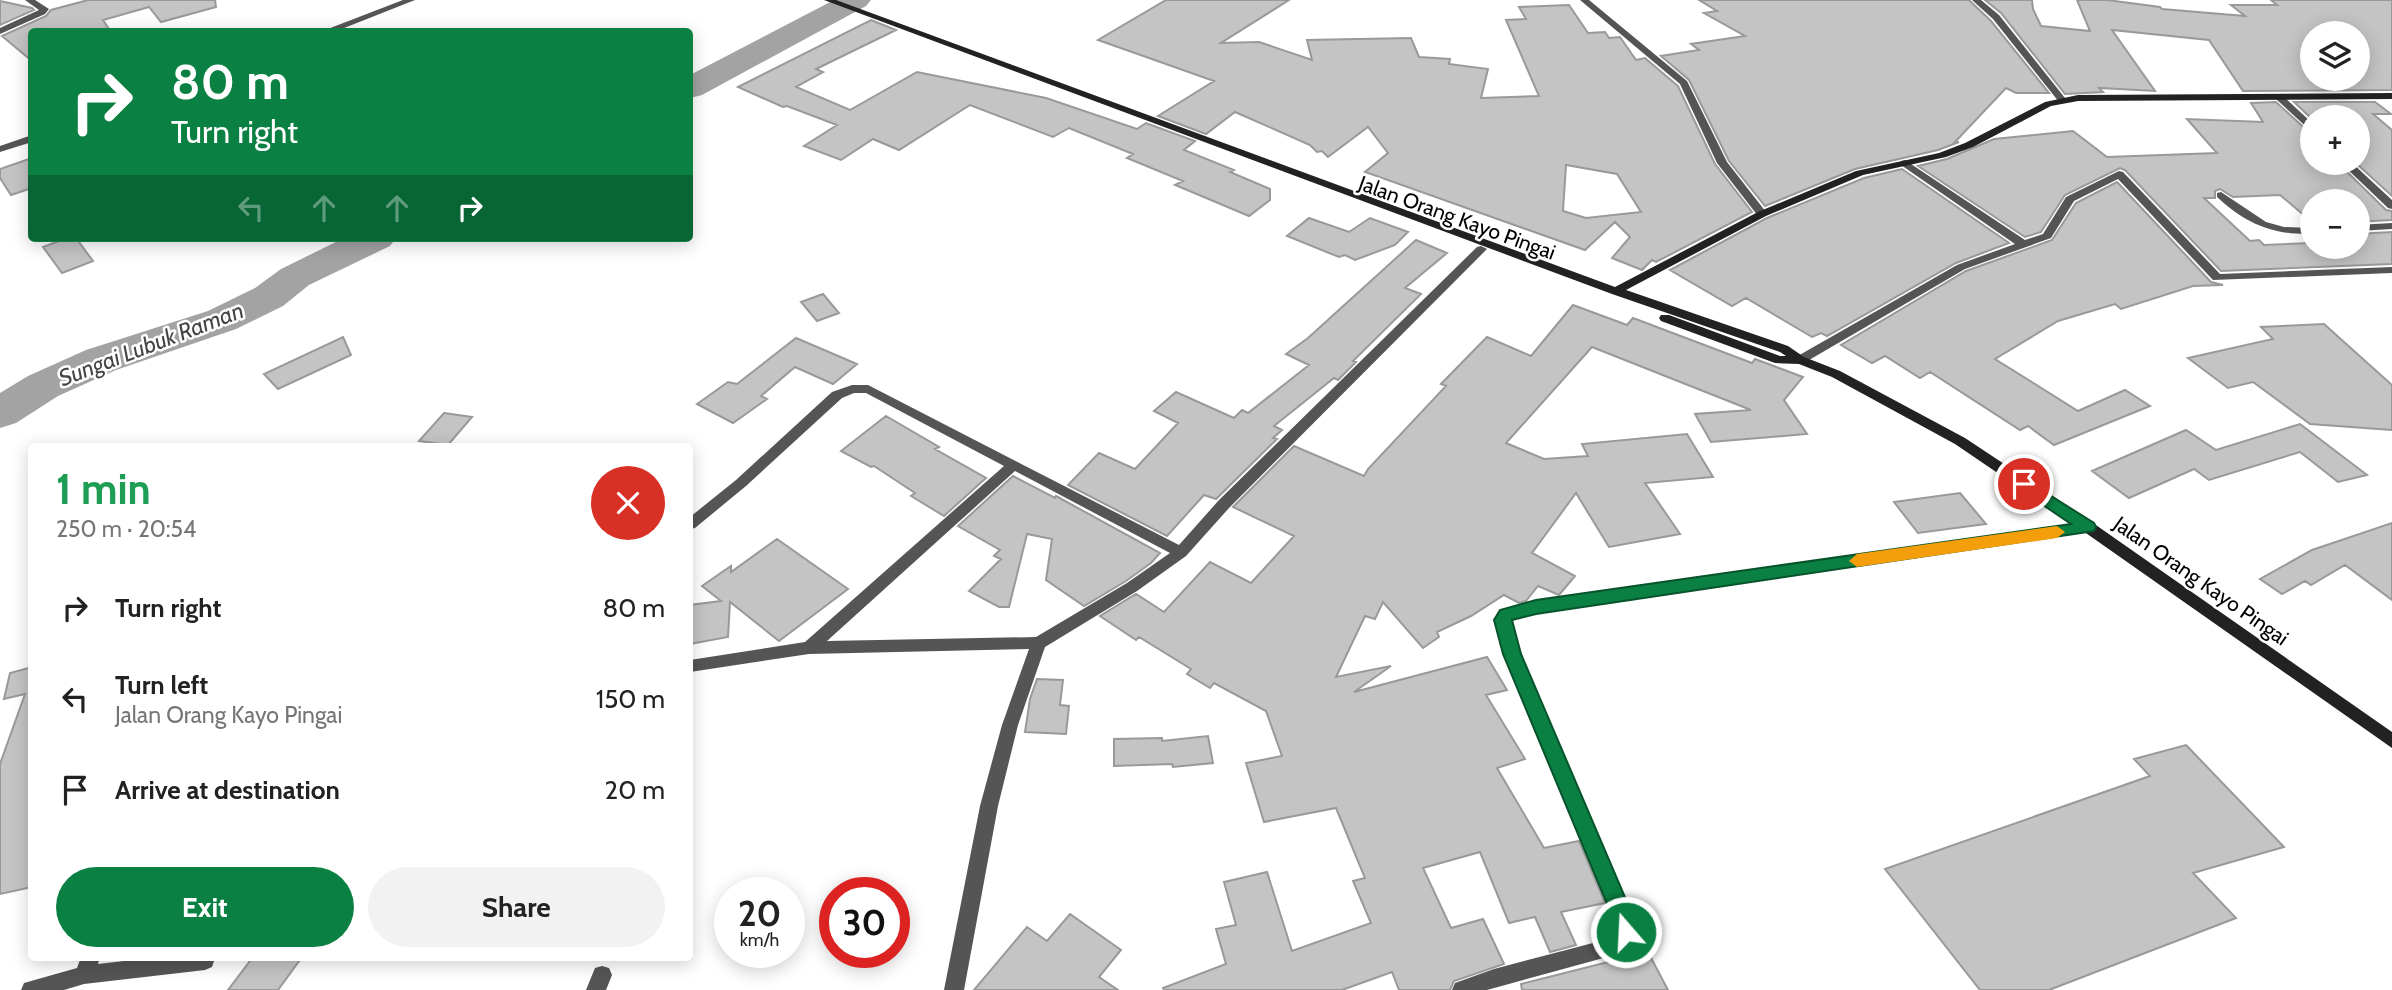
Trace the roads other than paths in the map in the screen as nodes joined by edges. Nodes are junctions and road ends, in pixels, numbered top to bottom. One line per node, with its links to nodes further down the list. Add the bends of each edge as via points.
1 (29, 0): 7 (street, via 45,9)
2 (411, 0): 6 (street)
3 (828, 0): 11 (main road, Jalan Orang Kayo Pingai)
4 (1584, 0): 19 (street, via 1684,83 1723,163)
5 (1976, 0): 10 (street, via 1996,17)
6 (335, 28)
7 (0, 31)
8 (2279, 96): 9 (main road); 10 (main road); 12 (street)
9 (2392, 96)
10 (2062, 100): 15 (main road, via 1969,145)
11 (1106, 104): 24 (main road, Jalan Orang Kayo Pingai, via 1110,111); 26 (main road, Jalan Orang Kayo Pingai, via 1119,105)
12 (2300, 117)
13 (28, 139): 14 (street)
14 (0, 149)
15 (1905, 163): 19 (main road, via 1860,173); 23 (street)
16 (2359, 175): 18 (street)
17 (2221, 195): 22 (street, via 2257,223)
18 (2392, 206)
19 (1762, 215): 26 (main road)
20 (2392, 226): 21 (street)
21 (2370, 227)
22 (2300, 231)
23 (2023, 244): 25 (street, via 2047,236 2070,199 2119,174 2217,278); 27 (street, via 1961,267)
24 (1481, 249): 27 (main road, Jalan Orang Kayo Pingai, via 1779,360); 31 (street)
25 (2392, 270)
26 (1616, 291): 27 (main road, Jalan Orang Kayo Pingai, via 1784,349)
27 (1800, 360): 30 (main road, Jalan Orang Kayo Pingai, via 1836,374 1960,442)
28 (1013, 465): 29 (street, via 868,389 852,389 837,395); 31 (street); 33 (street)
29 (693, 522)
30 (2088, 527): 35 (main road, Jalan Orang Kayo Pingai); 38 (street, via 1506,614 1503,627 1512,654 1626,932 1618,945)
31 (1181, 552): 32 (street)
32 (1039, 643): 33 (street); 40 (street, via 1010,725 989,806)
33 (810, 648): 34 (street)
34 (693, 666)
35 (2392, 741)
36 (205, 961): 37 (street)
37 (88, 966): 39 (street)
38 (1498, 984): 41 (street)
39 (31, 990)
40 (954, 990)
41 (1462, 990)

